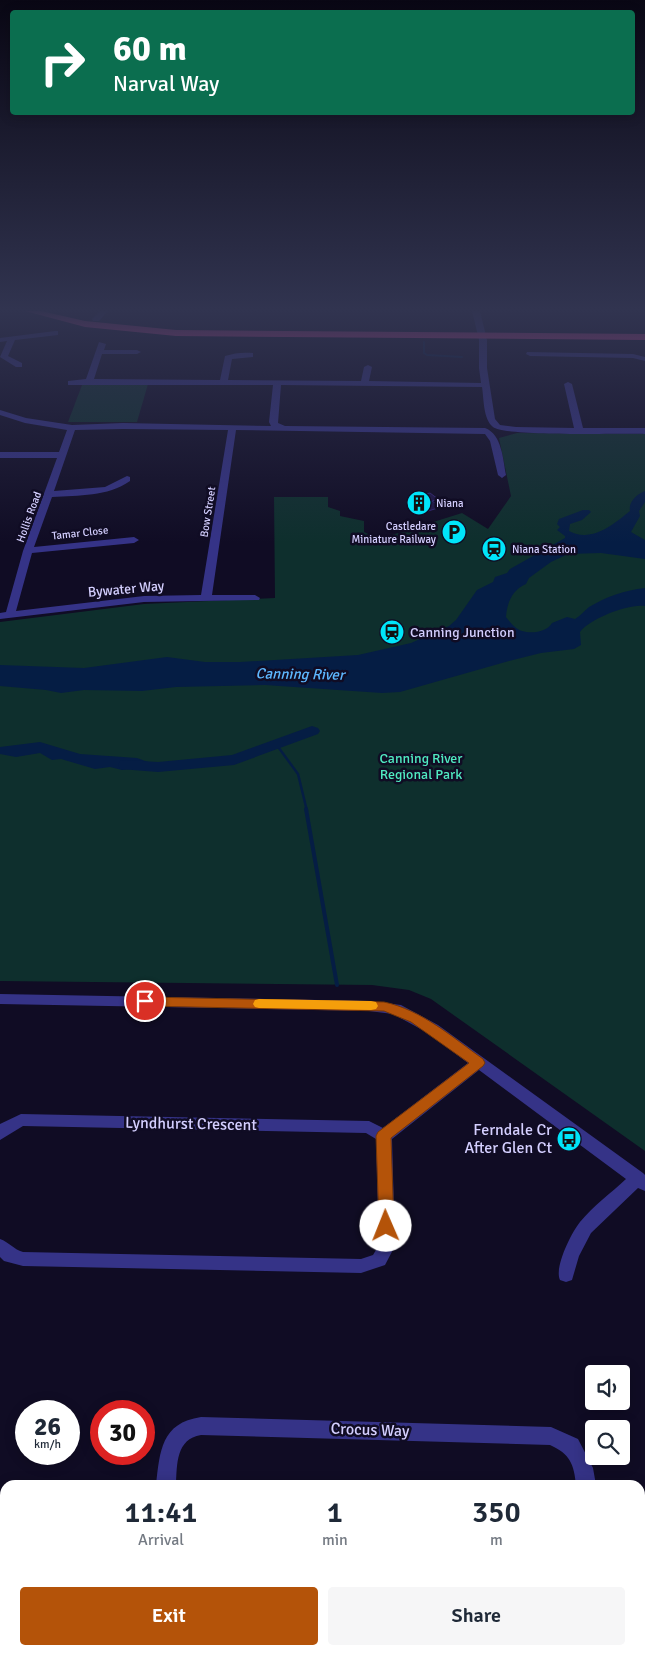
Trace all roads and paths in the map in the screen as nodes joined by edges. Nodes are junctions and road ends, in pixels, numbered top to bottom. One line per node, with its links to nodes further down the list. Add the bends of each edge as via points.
1 (277, 388): 5 (street, via 274,422)
2 (487, 388): 8 (street)
3 (569, 388): 9 (street)
4 (0, 412): 6 (street)
5 (279, 427): 7 (street); 8 (street)
6 (72, 428): 7 (street); 12 (street, Hollis Road)
7 (232, 429): 19 (street, Bow Street)
8 (493, 429): 9 (street); 13 (street)
9 (579, 430): 10 (street)
10 (645, 431)
11 (0, 455): 12 (street)
12 (63, 455): 15 (street, Hollis Road)
13 (502, 475)
14 (127, 479): 15 (street, via 106,490)
15 (49, 494): 17 (street, Hollis Road)
16 (134, 540): 17 (street, Tamar Close)
17 (28, 551): 20 (street, Hollis Road)
18 (255, 598): 19 (street, Bywater Way)
19 (206, 599): 20 (street, Bywater Way, via 144,599)
20 (5, 615)
21 (0, 999): 22 (street, via 384,1006 416,1018)
22 (478, 1063): 24 (street); 25 (street)
23 (0, 1134): 24 (street, Lyndhurst Crescent, via 21,1120 369,1127)
24 (384, 1136): 26 (street, via 387,1246 379,1260 361,1266 22,1259 10,1256)
25 (641, 1181): 27 (street, via 585,1228)
26 (0, 1246)
27 (566, 1275)
28 (166, 1480): 29 (street, Crocus Way, via 173,1443 185,1430 201,1426 551,1436 571,1445 584,1468)
29 (585, 1480)

